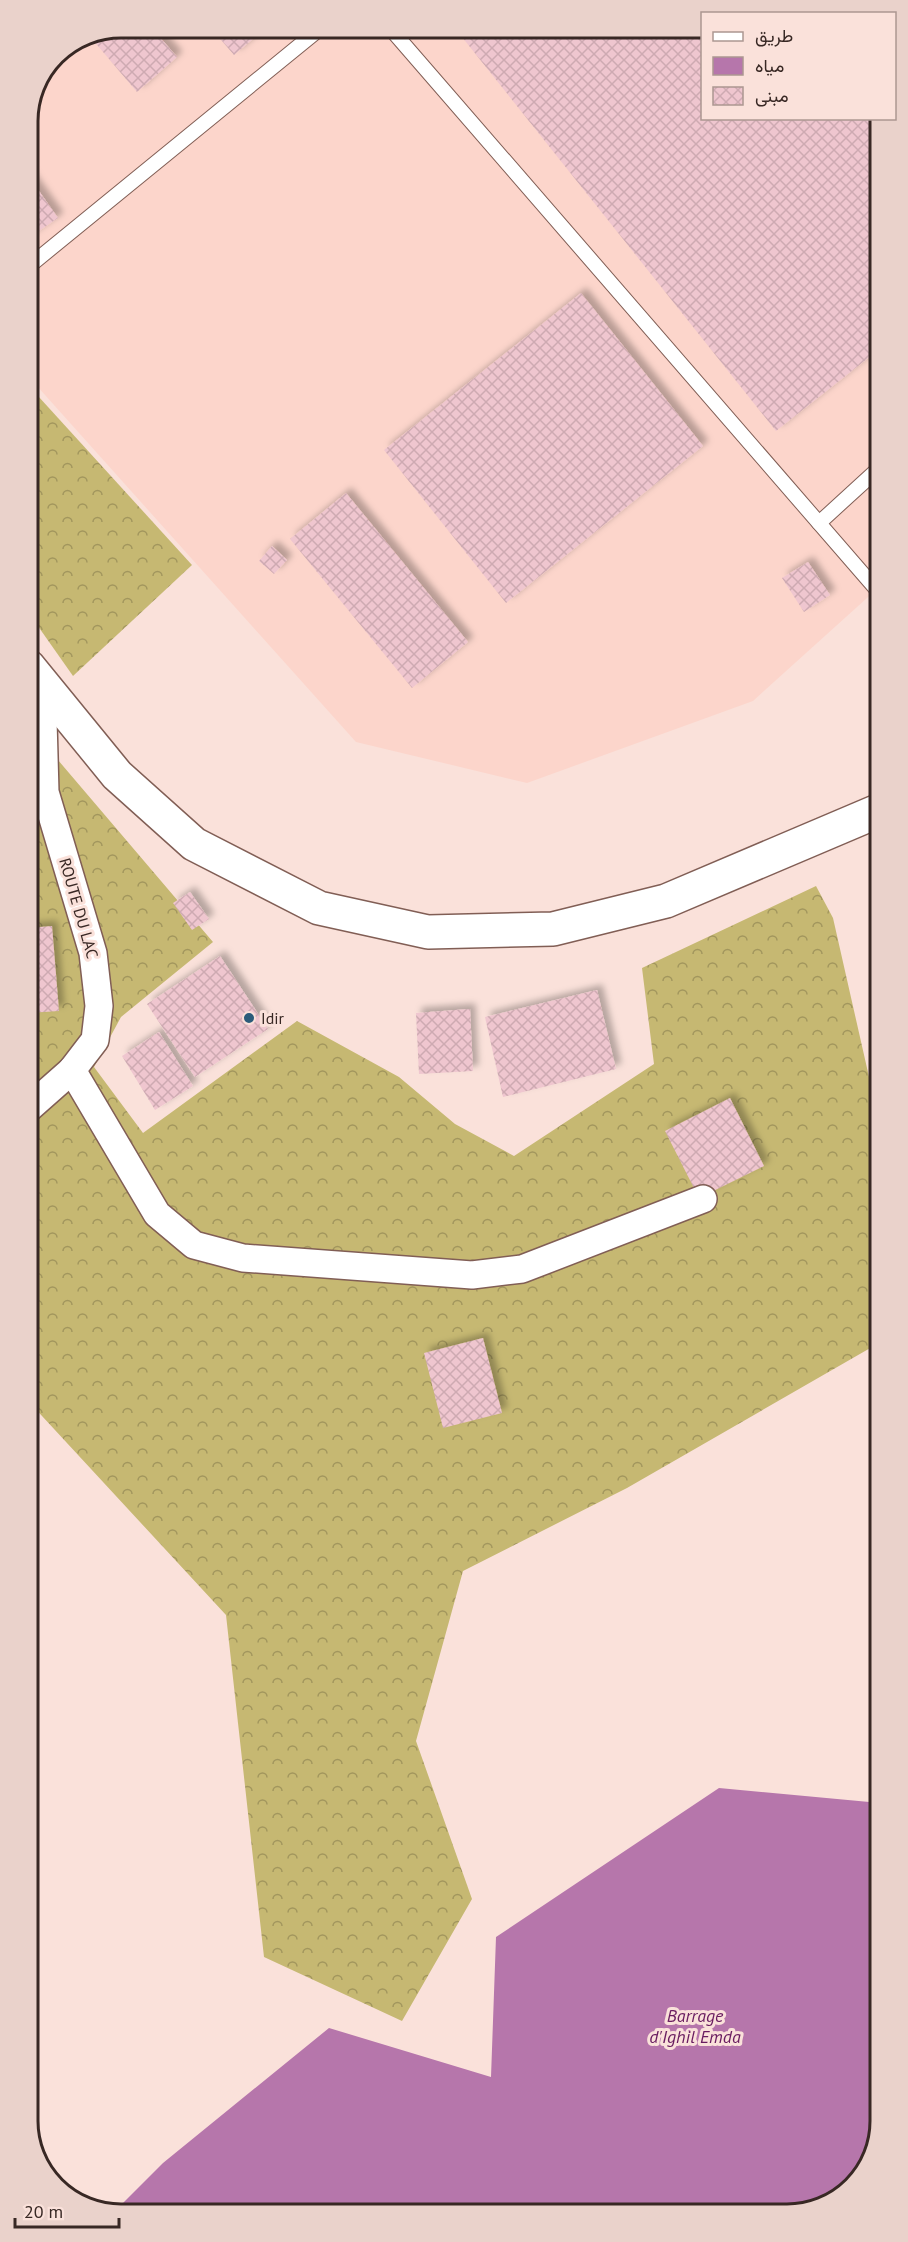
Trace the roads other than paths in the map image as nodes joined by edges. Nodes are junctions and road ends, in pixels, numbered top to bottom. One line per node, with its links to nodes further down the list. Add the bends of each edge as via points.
1 (309, 37): 3 (lane)
2 (397, 37): 5 (lane)
3 (38, 259)
4 (870, 476): 5 (lane)
5 (819, 523): 6 (lane)
6 (870, 582)
7 (38, 679): 9 (main road, via 117,775 194,844 318,908 428,932 552,929 666,901)
8 (38, 710): 10 (street, ROUTE DU LAC, via 45,792 93,952 99,1006 95,1040)
9 (870, 814)
10 (72, 1070): 11 (street, ROUTE DU LAC); 12 (street, via 157,1214 194,1245 243,1258 472,1275 522,1269)
11 (38, 1100)
12 (703, 1199)

